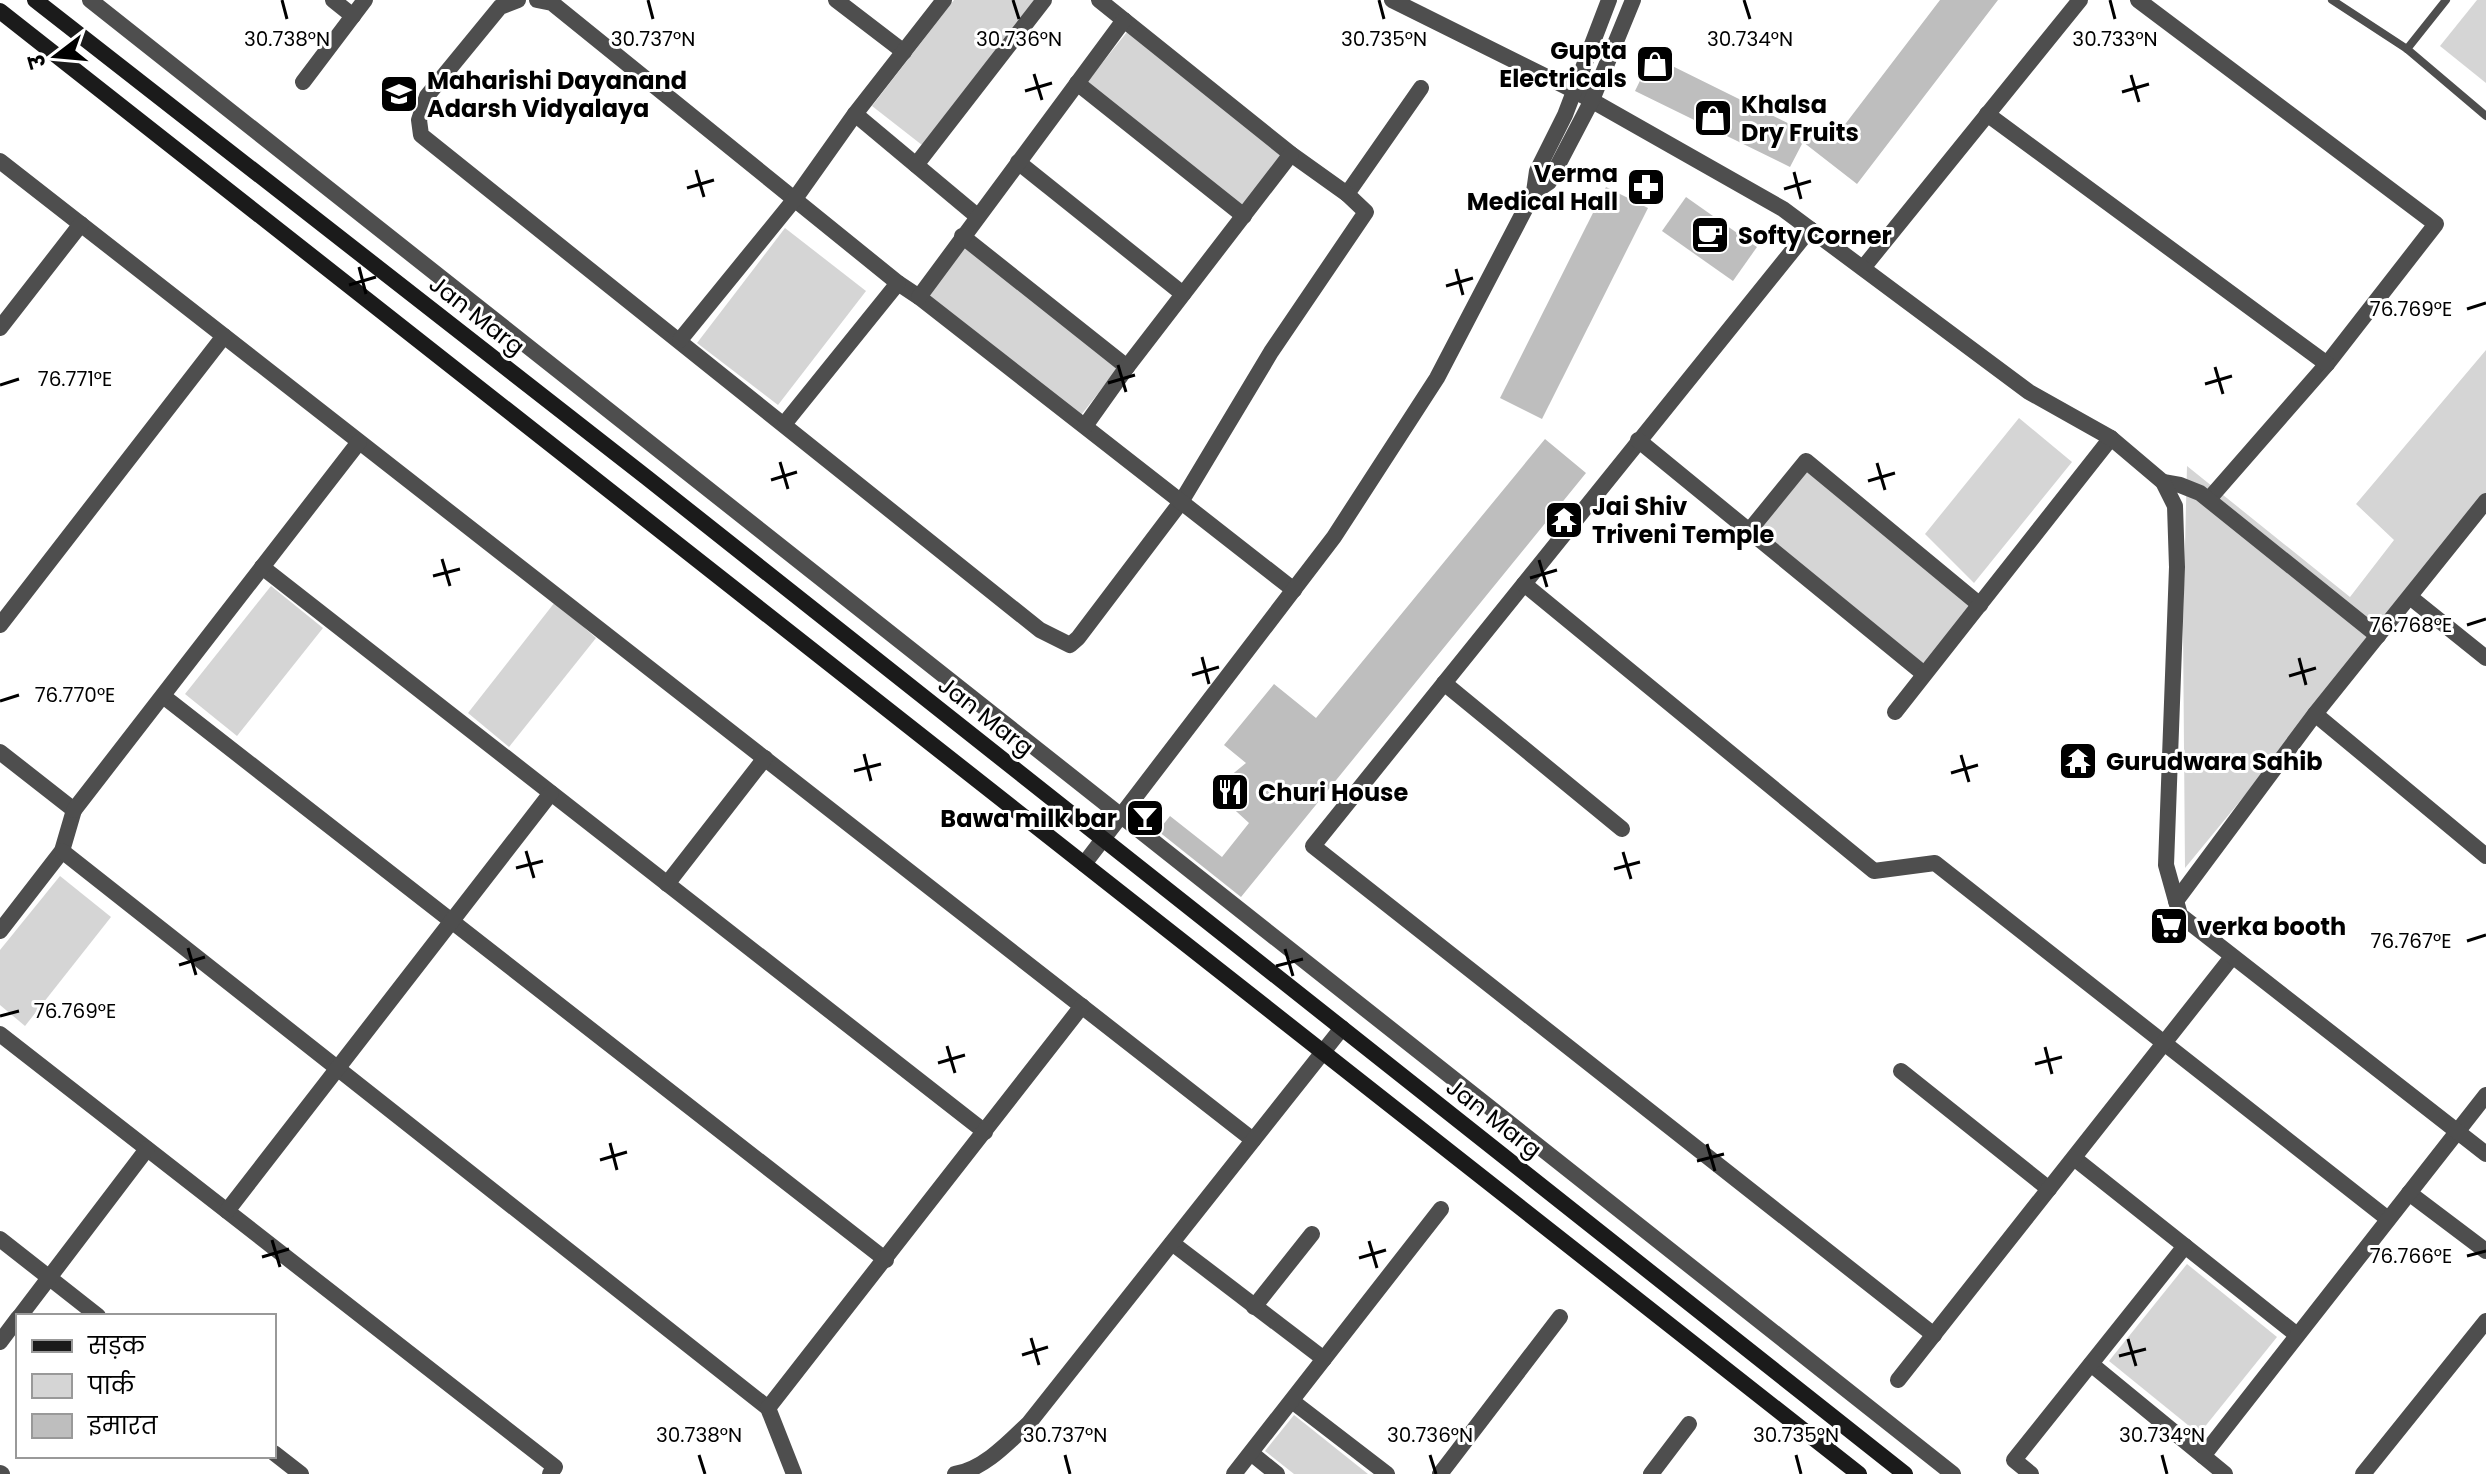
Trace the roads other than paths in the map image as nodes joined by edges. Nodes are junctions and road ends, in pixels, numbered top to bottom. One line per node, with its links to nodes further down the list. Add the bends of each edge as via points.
1 (35, 0): 81 (main road, Jan Marg)
2 (90, 0): 79 (street)
3 (333, 0): 19 (street)
4 (365, 0): 19 (street)
5 (518, 0): 49 (street, via 500,7 427,96 419,120 421,135)
6 (537, 0): 37 (street, via 552,3)
7 (836, 0): 22 (street)
8 (944, 0): 22 (street)
9 (1044, 0): 34 (street)
10 (1099, 0): 20 (street)
11 (1392, 0): 26 (street)
12 (1609, 0): 26 (street)
13 (1633, 0): 27 (street)
14 (2080, 0): 29 (street)
15 (2138, 0): 50 (street, via 2436,224)
16 (2332, 0): 21 (lane)
17 (2446, 0): 21 (lane)
18 (0, 11): 84 (main road)
19 (353, 16): 23 (street)
20 (1124, 20): 24 (street); 31 (street)
21 (2407, 49): 30 (lane)
22 (904, 52): 28 (street)
23 (303, 82)
24 (1077, 83): 33 (street); 39 (street)
25 (1421, 88): 36 (street)
26 (1575, 91): 27 (street); 35 (street, via 1537,171)
27 (1592, 100): 35 (street, via 1549,182); 41 (street)
28 (855, 114): 34 (street); 37 (street)
29 (1987, 114): 43 (street); 50 (street)
30 (2486, 116)
31 (1291, 154): 36 (street); 39 (street)
32 (0, 161): 40 (street)
33 (1018, 162): 38 (street); 45 (street)
34 (916, 165): 38 (street)
35 (1534, 192): 64 (street, via 1437,378)
36 (1347, 194): 60 (street, via 1366,212 1271,352)
37 (794, 200): 44 (street); 49 (street)
38 (977, 216): 42 (street)
39 (1244, 216): 45 (street)
40 (81, 224): 47 (street); 48 (street)
41 (1810, 229): 43 (street); 55 (street)
42 (962, 236): 46 (street); 51 (street)
43 (1863, 268): 54 (street, via 2029,392)
44 (898, 283): 46 (street); 52 (street)
45 (1183, 294): 51 (street)
46 (919, 297): 53 (street)
47 (0, 328)
48 (224, 336): 56 (street); 67 (street)
49 (680, 340): 52 (street)
50 (2327, 364): 58 (street)
51 (1127, 367): 53 (street)
52 (785, 423): 60 (street, via 1040,630 1070,645)
53 (1085, 426): 60 (street)
54 (2111, 438): 57 (street); 66 (street)
55 (1638, 440): 61 (street); 63 (street)
56 (359, 442): 62 (street); 76 (street)
57 (2163, 482): 58 (street, via 2192,488); 86 (street, via 2175,506 2166,865)
58 (2209, 499): 68 (street)
59 (2486, 501): 65 (street)
60 (1181, 502): 64 (street)
61 (1749, 531): 66 (street, via 1806,461); 70 (street)
62 (262, 567): 72 (street); 77 (street)
63 (1524, 584): 71 (street); 93 (street, via 1874,871 1935,863)
64 (1294, 590): 79 (street)
65 (2410, 597): 68 (street); 69 (street)
66 (1980, 605): 70 (street)
67 (0, 625)
68 (2378, 636): 74 (street)
69 (2486, 658)
70 (1924, 674): 73 (street)
71 (1444, 683): 80 (street); 122 (street, via 1313,846)
72 (163, 696): 78 (street); 87 (street)
73 (1895, 712)
74 (2315, 714): 83 (street); 86 (street)
75 (0, 752): 78 (street)
76 (765, 758): 85 (street); 90 (street)
77 (551, 793): 85 (street); 87 (street)
78 (74, 810): 82 (street)
79 (1122, 815): 81 (street); 145 (street)
80 (1622, 829)
81 (1103, 839): 84 (street); 91 (main road, Jan Marg)
82 (62, 851): 88 (street); 95 (street)
83 (2486, 856)
84 (1084, 864): 94 (main road)
85 (667, 884): 98 (street)
86 (2176, 901): 89 (street, via 2180,915)
87 (451, 921): 95 (street); 114 (street)
88 (0, 931)
89 (2232, 957): 93 (street); 99 (street)
90 (1082, 1006): 98 (street); 100 (street)
91 (1342, 1028): 94 (street); 144 (main road, Jan Marg)
92 (0, 1034): 101 (street)
93 (2163, 1045): 103 (street); 108 (street)
94 (1323, 1052): 100 (street); 143 (main road)
95 (339, 1067): 107 (street); 129 (street)
96 (1901, 1071): 104 (street)
97 (2486, 1095): 99 (street)
98 (985, 1132): 114 (street)
99 (2458, 1132): 102 (street); 105 (street)
100 (1253, 1140): 111 (street)
101 (147, 1149): 107 (street); 115 (street)
102 (2486, 1154)
103 (2074, 1158): 104 (street); 112 (street)
104 (2049, 1189): 122 (street)
105 (2409, 1193): 108 (street); 113 (street)
106 (1441, 1209): 125 (street)
107 (227, 1211): 136 (street, via 555,1467)
108 (2388, 1219): 123 (street)
109 (1312, 1234): 116 (street)
110 (0, 1239): 115 (street)
111 (1172, 1243): 116 (street); 134 (street, via 1029,1423 1000,1450)
112 (2185, 1246): 123 (street); 126 (street)
113 (2486, 1251)
114 (886, 1260): 129 (street)
115 (49, 1277): 117 (street); 118 (street)
116 (1254, 1307): 125 (street)
117 (21, 1314)
118 (95, 1314)
119 (1560, 1317): 141 (street)
120 (16, 1321): 124 (street)
121 (2486, 1321): 148 (street)
122 (1934, 1335): 127 (street)
123 (2297, 1335): 133 (street)
124 (0, 1342)
125 (1324, 1359): 128 (street)
126 (2091, 1364): 133 (street); 146 (street, via 2014,1460)
127 (1898, 1380)
128 (1292, 1401): 131 (street); 140 (street)
129 (768, 1408): 137 (street)
130 (1689, 1424): 142 (street)
131 (1251, 1453): 138 (street); 139 (street)
132 (276, 1455): 135 (street)
133 (2203, 1456): 147 (street)
134 (963, 1473)
135 (301, 1474)
136 (550, 1474)
137 (794, 1474)
138 (1234, 1474)
139 (1277, 1474)
140 (1387, 1474)
141 (1440, 1474)
142 (1651, 1474)
143 (1859, 1474)
144 (1905, 1474)
145 (1953, 1474)
146 (2031, 1474)
147 (2225, 1474)
148 (2363, 1474)

